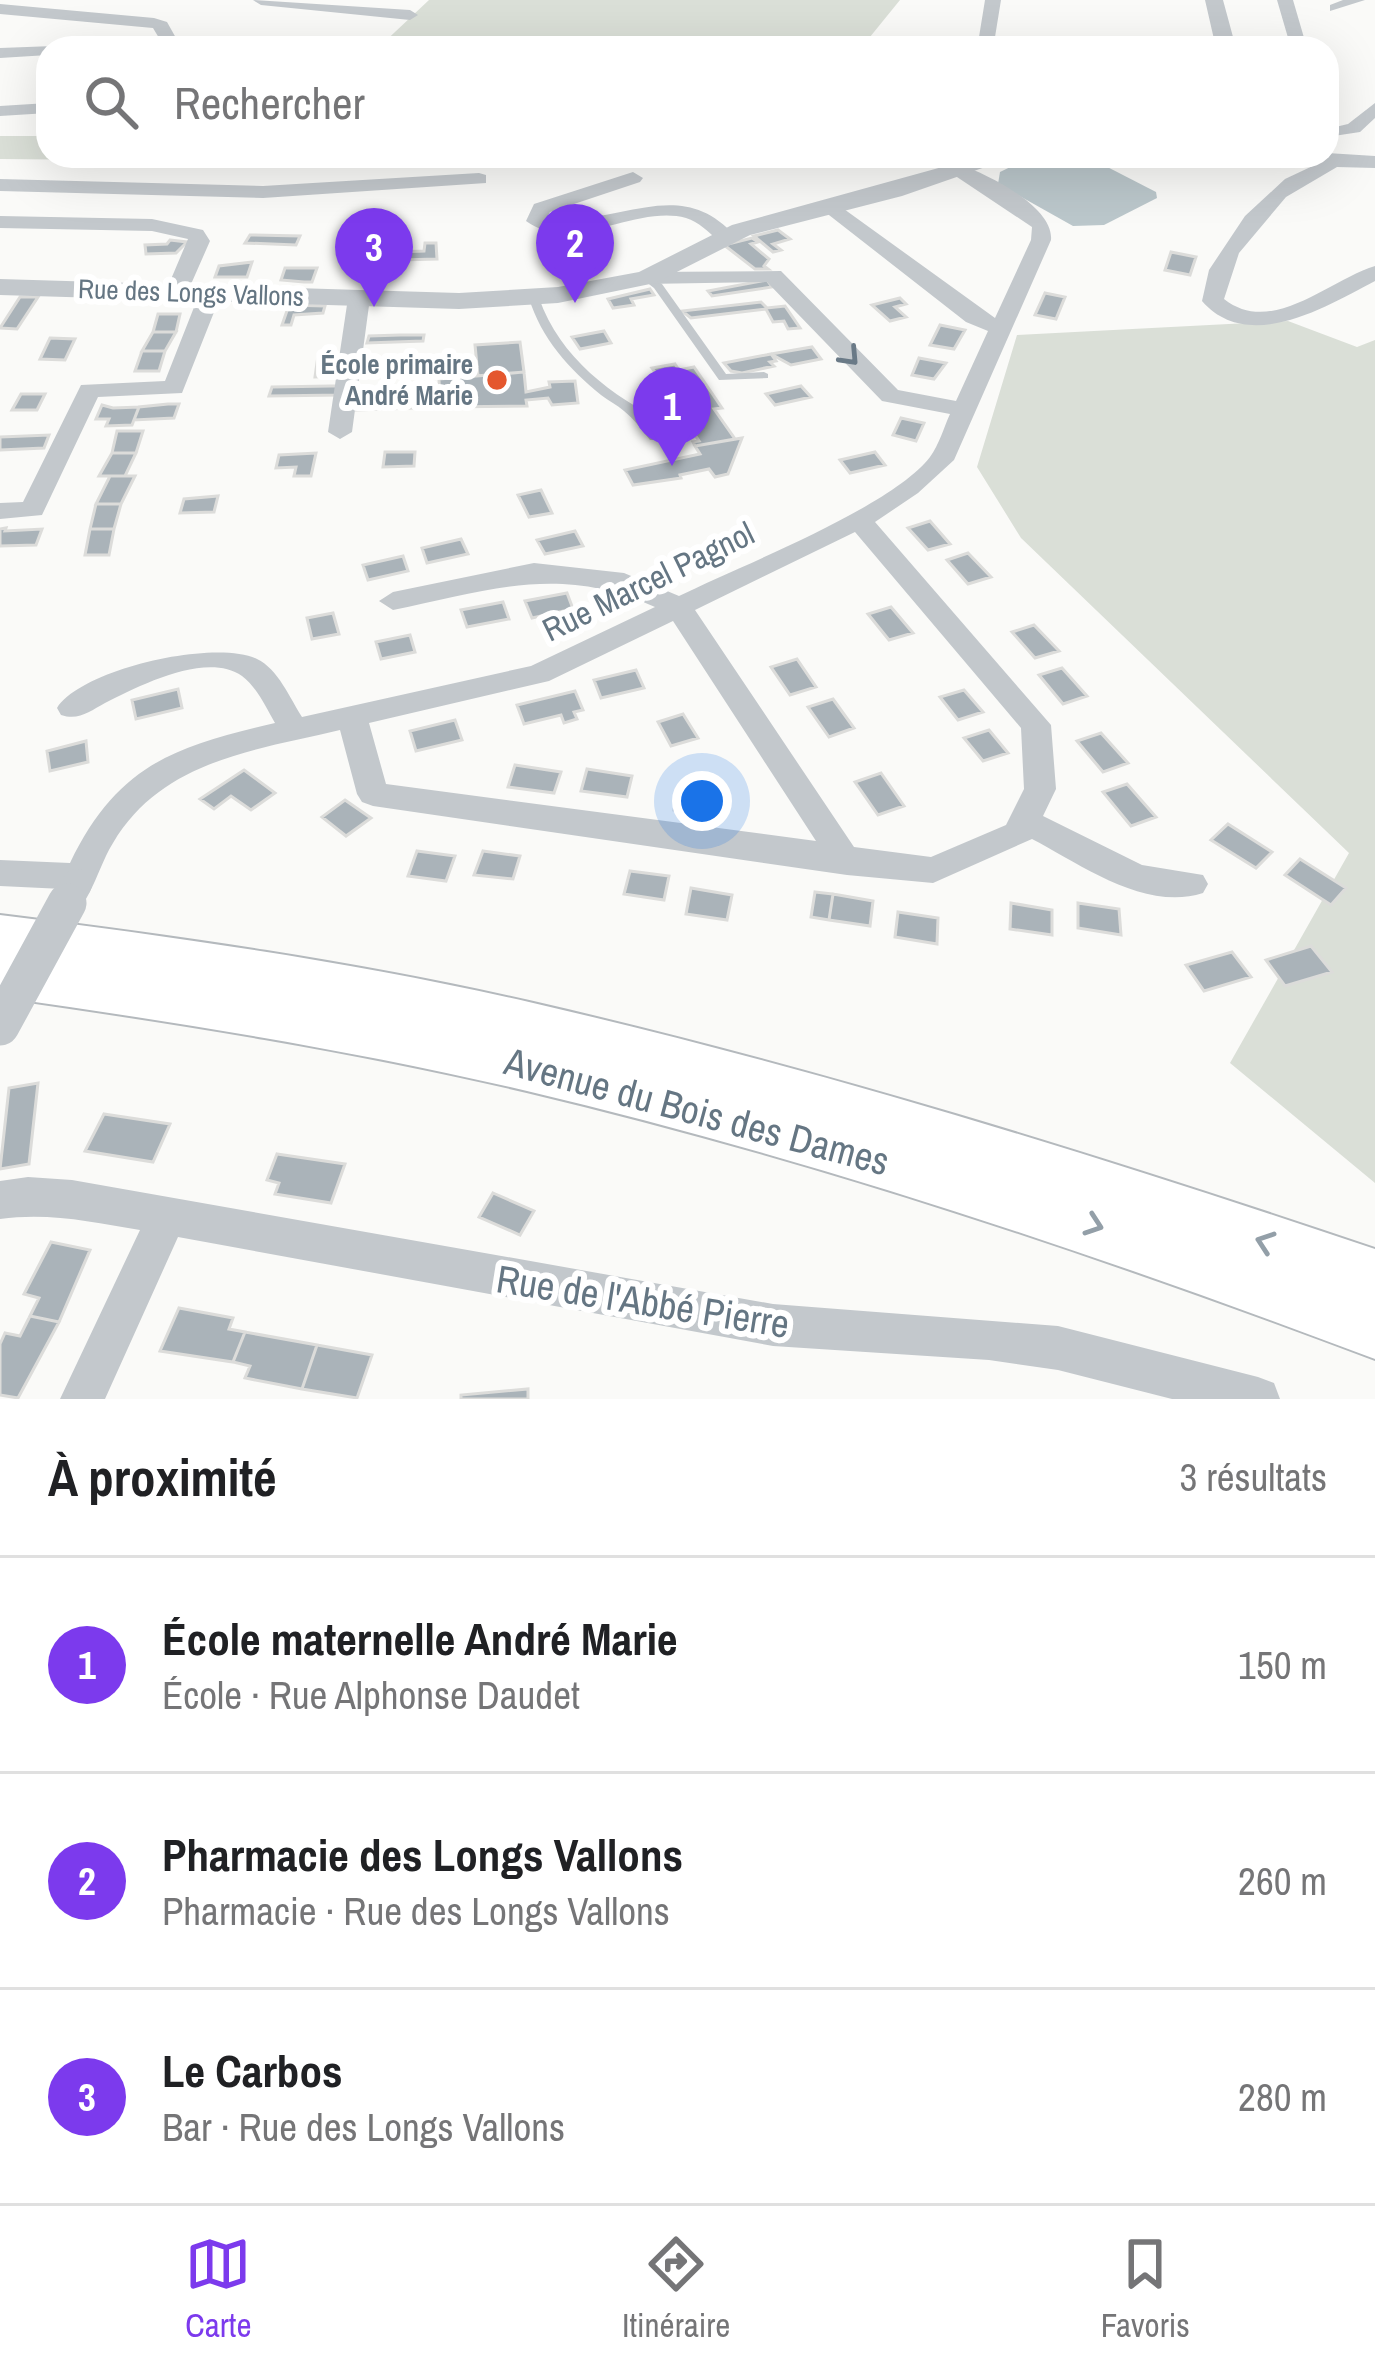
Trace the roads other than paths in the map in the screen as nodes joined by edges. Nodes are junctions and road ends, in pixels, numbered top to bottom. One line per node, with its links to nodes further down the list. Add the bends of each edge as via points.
1 (261, 0): 8 (street)
2 (993, 0): 10 (street)
3 (1214, 0): 11 (street)
4 (1285, 0): 12 (street)
5 (1358, 0): 6 (street)
6 (1336, 8)
7 (0, 9): 9 (street, via 154,23)
8 (410, 15)
9 (167, 36)
10 (987, 36)
11 (1223, 36)
12 (1296, 36)
13 (36, 51): 14 (street)
14 (0, 53)
15 (1375, 108): 18 (street, via 1354,128)
16 (36, 109): 17 (street)
17 (0, 111)
18 (1339, 129)
19 (1339, 159): 20 (street)
20 (1375, 162)
21 (970, 168): 23 (street, Rue des Longs Vallons)
22 (1322, 168): 30 (street, via 1284,189 1247,230 1216,270 1214,301 1227,314 1271,317)
23 (961, 171): 27 (street, Rue des Longs Vallons); 37 (street, Rue Marcel Pagnol, via 1042,227)
24 (633, 178): 29 (street, via 541,208 536,221 570,226 692,213)
25 (479, 179): 26 (street, via 263,192)
26 (0, 184)
27 (830, 208): 29 (street, Rue des Longs Vallons); 37 (street, via 974,317)
28 (0, 222): 33 (street, via 152,225 196,234 200,242)
29 (725, 236): 31 (street, Rue des Longs Vallons)
30 (1375, 272)
31 (646, 278): 36 (street, Rue des Longs Vallons); 38 (lane, via 723,379); 39 (street, one-way to 39, via 768,275 890,396)
32 (0, 287): 33 (street, Rue des Longs Vallons)
33 (177, 291): 34 (street, Rue des Longs Vallons)
34 (211, 292): 35 (street, Rue des Longs Vallons); 42 (street, via 174,388 89,390 33,509)
35 (359, 298): 36 (street, Rue des Longs Vallons); 40 (street)
36 (534, 298): 41 (lane, via 556,338 608,396)
37 (1004, 330): 39 (street, Rue Marcel Pagnol)
38 (764, 376)
39 (965, 410): 43 (street, Rue Marcel Pagnol, via 941,460)
40 (340, 431)
41 (658, 431)
42 (0, 511)
43 (860, 520): 45 (street, Rue Marcel Pagnol); 49 (street, via 1036,725 1040,789)
44 (393, 601): 45 (street, via 534,572 624,582)
45 (678, 606): 47 (street, Rue Marcel Pagnol, via 539,674); 50 (street)
46 (72, 708): 48 (street, via 120,680 220,657 252,668)
47 (352, 717): 48 (street, Rue Marcel Pagnol); 50 (street, via 374,794)
48 (292, 727): 52 (street, Rue Marcel Pagnol, via 197,752 130,798 100,835)
49 (1025, 821): 50 (street, via 1018,835 933,870); 53 (street, via 1137,878)
50 (847, 862)
51 (0, 873): 52 (street)
52 (79, 881): 56 (street, Rue Marcel Pagnol, bridge)
53 (1191, 884)
54 (0, 937): 59 (highway, Avenue du Bois des Dames, one-way to 54, via 1096,1184 676,1060 383,994)
55 (0, 974): 60 (highway, Avenue du Bois des Dames, one-way to 60, via 333,1025 708,1108 1020,1200)
56 (0, 1026)
57 (14, 1198): 58 (street, Rue de l'Abbé Pierre)
58 (167, 1217): 61 (street); 62 (street, Rue de l'Abbé Pierre, via 773,1325 1058,1348)
59 (1375, 1281)
60 (1375, 1324)
61 (82, 1399)
62 (1258, 1399)

